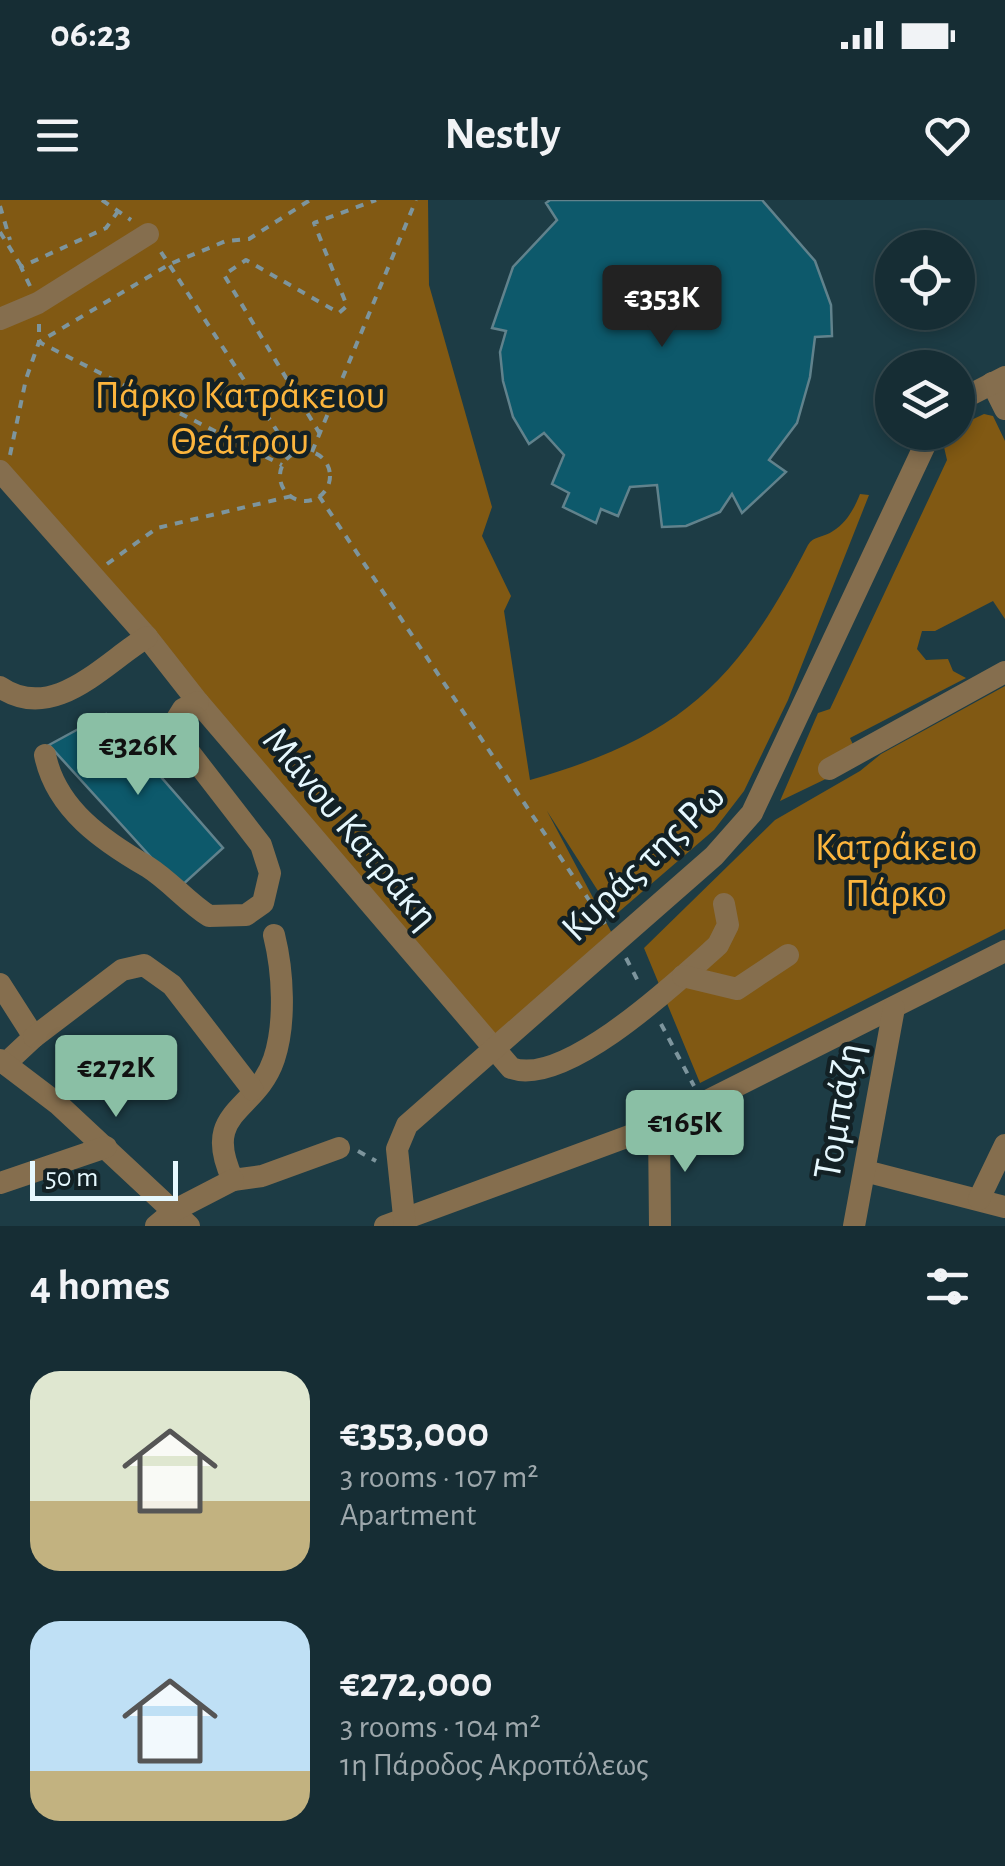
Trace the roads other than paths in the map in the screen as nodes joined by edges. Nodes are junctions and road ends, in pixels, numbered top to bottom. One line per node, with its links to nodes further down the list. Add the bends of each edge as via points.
1 (148, 234): 2 (street)
2 (0, 319)
3 (999, 380): 4 (street); 5 (street)
4 (975, 392)
5 (1005, 409)
6 (923, 450): 22 (street, Κυράς της Ρω, via 752,812 724,847)
7 (2, 473): 8 (street, Μάνου Κατράκη)
8 (148, 636): 10 (street, via 70,689 34,699); 11 (street, Μάνου Κατράκη)
9 (1005, 672): 13 (street)
10 (0, 687)
11 (198, 702): 12 (street, via 183,709 176,735 261,845 270,873 264,903 246,916 210,916 121,855 59,796); 22 (street, Μάνου Κατράκη)
12 (44, 754)
13 (830, 770)
14 (724, 904): 18 (street, via 726,933)
15 (274, 936): 24 (street, via 283,967 278,1038 269,1070)
16 (1005, 951): 20 (street)
17 (788, 955): 18 (street, via 737,989)
18 (682, 976): 22 (street, via 561,1064 524,1073)
19 (0, 984): 21 (street)
20 (894, 1008): 25 (street); 29 (street, Τομπάζη)
21 (34, 1037): 23 (street); 24 (street, via 122,970 144,964 172,985)
22 (492, 1049): 35 (street, Κυράς της Ρω, via 406,1124 397,1149)
23 (3, 1062): 27 (street)
24 (253, 1090): 30 (street, via 222,1137)
25 (659, 1125): 35 (street); 37 (street)
26 (1005, 1145): 32 (street)
27 (106, 1147): 31 (street); 34 (street)
28 (339, 1148): 30 (street)
29 (865, 1170): 32 (street); 38 (street, Τομπάζη)
30 (233, 1180): 34 (street)
31 (0, 1184)
32 (979, 1199): 33 (street)
33 (1005, 1207)
34 (182, 1218): 36 (street)
35 (398, 1223)
36 (156, 1226)
37 (660, 1226)
38 (854, 1226)

